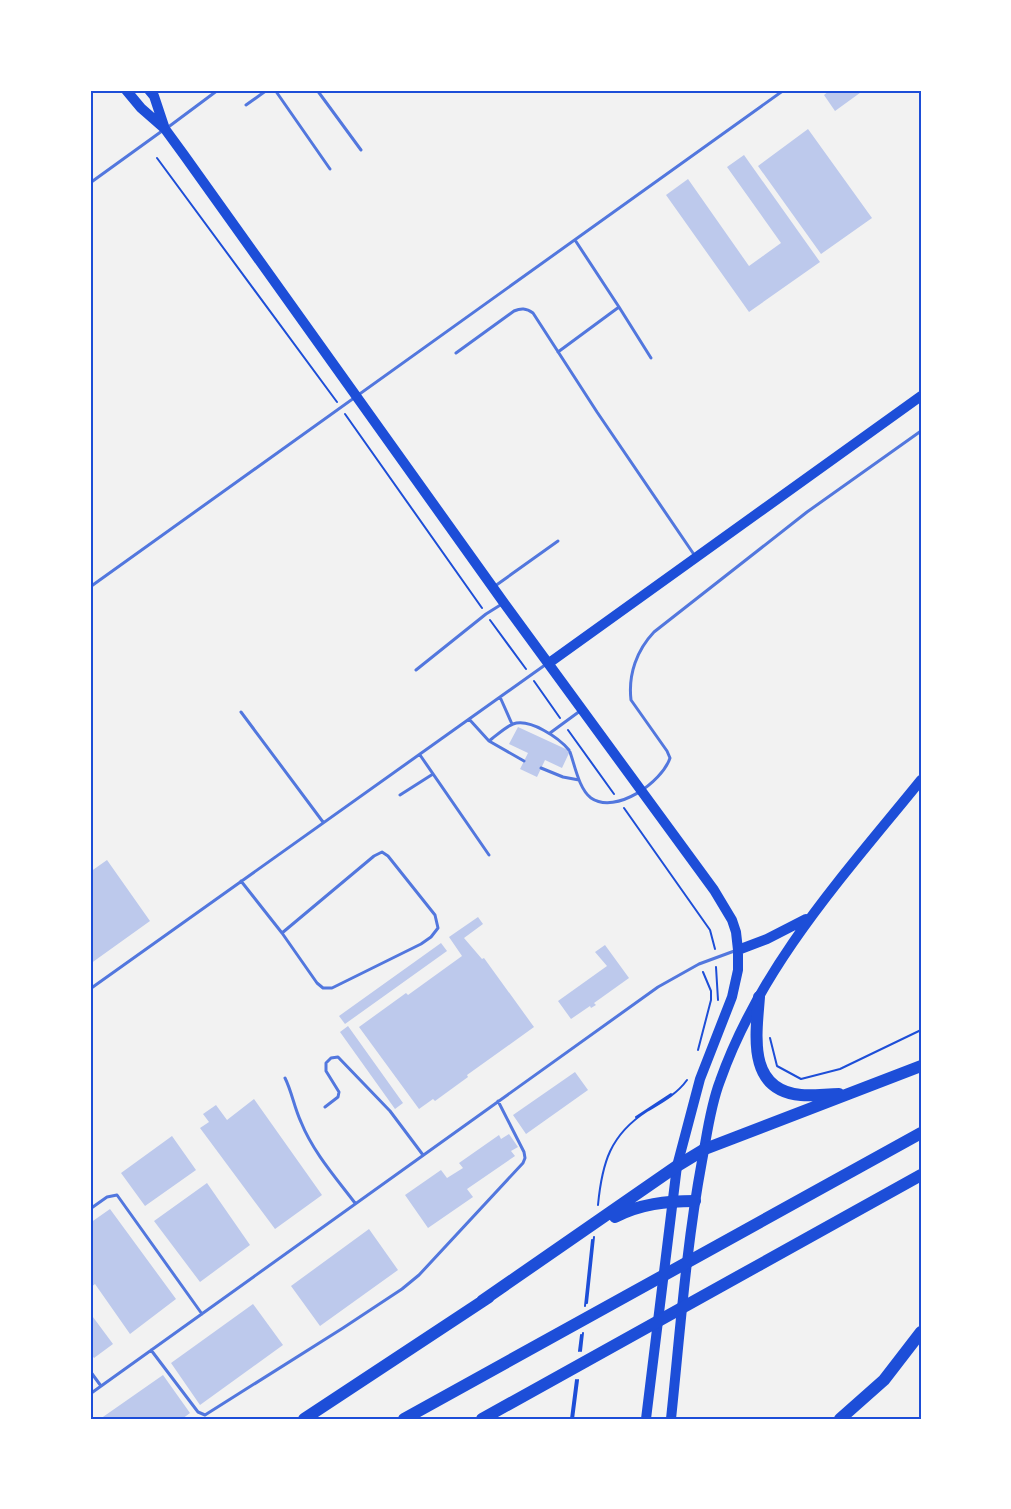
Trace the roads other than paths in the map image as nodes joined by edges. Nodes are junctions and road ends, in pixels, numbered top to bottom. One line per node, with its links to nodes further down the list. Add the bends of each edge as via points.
1 (126, 90): 9 (main road)
2 (149, 90): 9 (main road)
3 (218, 90): 9 (lane)
4 (267, 90): 8 (lane)
5 (275, 90): 11 (lane)
6 (317, 90): 10 (lane)
7 (784, 90): 13 (lane)
8 (246, 105)
9 (165, 129): 12 (lane); 18 (main road)
10 (361, 150)
11 (330, 170)
12 (90, 183)
13 (575, 240): 14 (lane); 18 (lane)
14 (619, 307): 15 (lane); 17 (lane)
15 (558, 352): 16 (lane, via 533,313 521,308); 22 (lane)
16 (456, 353)
17 (651, 358)
18 (357, 395): 23 (lane); 24 (main road)
19 (921, 396): 22 (main road)
20 (921, 431): 41 (lane, via 807,512 654,632 641,648 631,700 670,758 667,767)
21 (558, 541): 24 (lane)
22 (696, 557): 26 (main road)
23 (90, 587)
24 (493, 588): 25 (main road)
25 (504, 603): 26 (main road); 27 (lane)
26 (549, 663): 28 (lane); 29 (main road)
27 (416, 670)
28 (500, 697): 31 (lane); 32 (lane)
29 (583, 709): 33 (lane); 41 (main road)
30 (242, 712): 43 (lane)
31 (469, 719): 34 (lane); 35 (lane)
32 (512, 724): 33 (lane); 34 (lane)
33 (550, 732): 39 (lane, via 569,751)
34 (489, 741): 36 (lane)
35 (420, 755): 38 (lane); 43 (lane)
36 (524, 761)
37 (541, 768): 39 (lane)
38 (433, 774): 42 (lane); 44 (lane)
39 (579, 780): 41 (lane, via 596,801 619,802)
40 (921, 780): 46 (main road)
41 (642, 790): 48 (main road, via 725,908 736,932)
42 (400, 795)
43 (323, 822): 45 (lane)
44 (489, 855)
45 (241, 881): 47 (lane); 50 (lane)
46 (809, 917): 48 (main road); 51 (main road)
47 (282, 933): 47 (lane, via 382,852 435,915 438,928 421,944 332,988 317,983)
48 (738, 950): 55 (lane, via 699,963 658,987); 60 (main road, via 732,997 700,1079)
49 (90, 982): 50 (lane)
50 (92, 988)
51 (759, 997): 54 (highway, via 756,1051 767,1078 793,1094); 58 (main road, via 719,1084)
52 (921, 1066): 54 (highway)
53 (285, 1078): 62 (lane, via 301,1123)
54 (852, 1093): 58 (highway)
55 (498, 1101): 59 (lane); 69 (lane, via 524,1152 523,1163 402,1289 205,1415 194,1407)
56 (325, 1107): 59 (lane, via 339,1092 326,1071 326,1063 338,1057 390,1111)
57 (921, 1133): 76 (highway)
58 (705, 1149): 60 (highway); 63 (main road)
59 (423, 1155): 62 (lane)
60 (677, 1166): 64 (main road); 66 (highway)
61 (921, 1175): 77 (highway)
62 (355, 1203): 67 (lane)
63 (694, 1205): 64 (highway); 74 (main road)
64 (671, 1207): 66 (highway, via 633,1207); 73 (main road)
65 (90, 1209): 67 (lane, via 107,1197 117,1196)
66 (482, 1301): 75 (highway)
67 (202, 1314): 69 (lane)
68 (921, 1332): 78 (highway, via 884,1380)
69 (152, 1350): 71 (lane)
70 (90, 1371): 71 (lane)
71 (101, 1386): 72 (lane)
72 (90, 1394)
73 (647, 1414)
74 (671, 1416)
75 (304, 1419)
76 (404, 1419)
77 (482, 1419)
78 (840, 1419)

